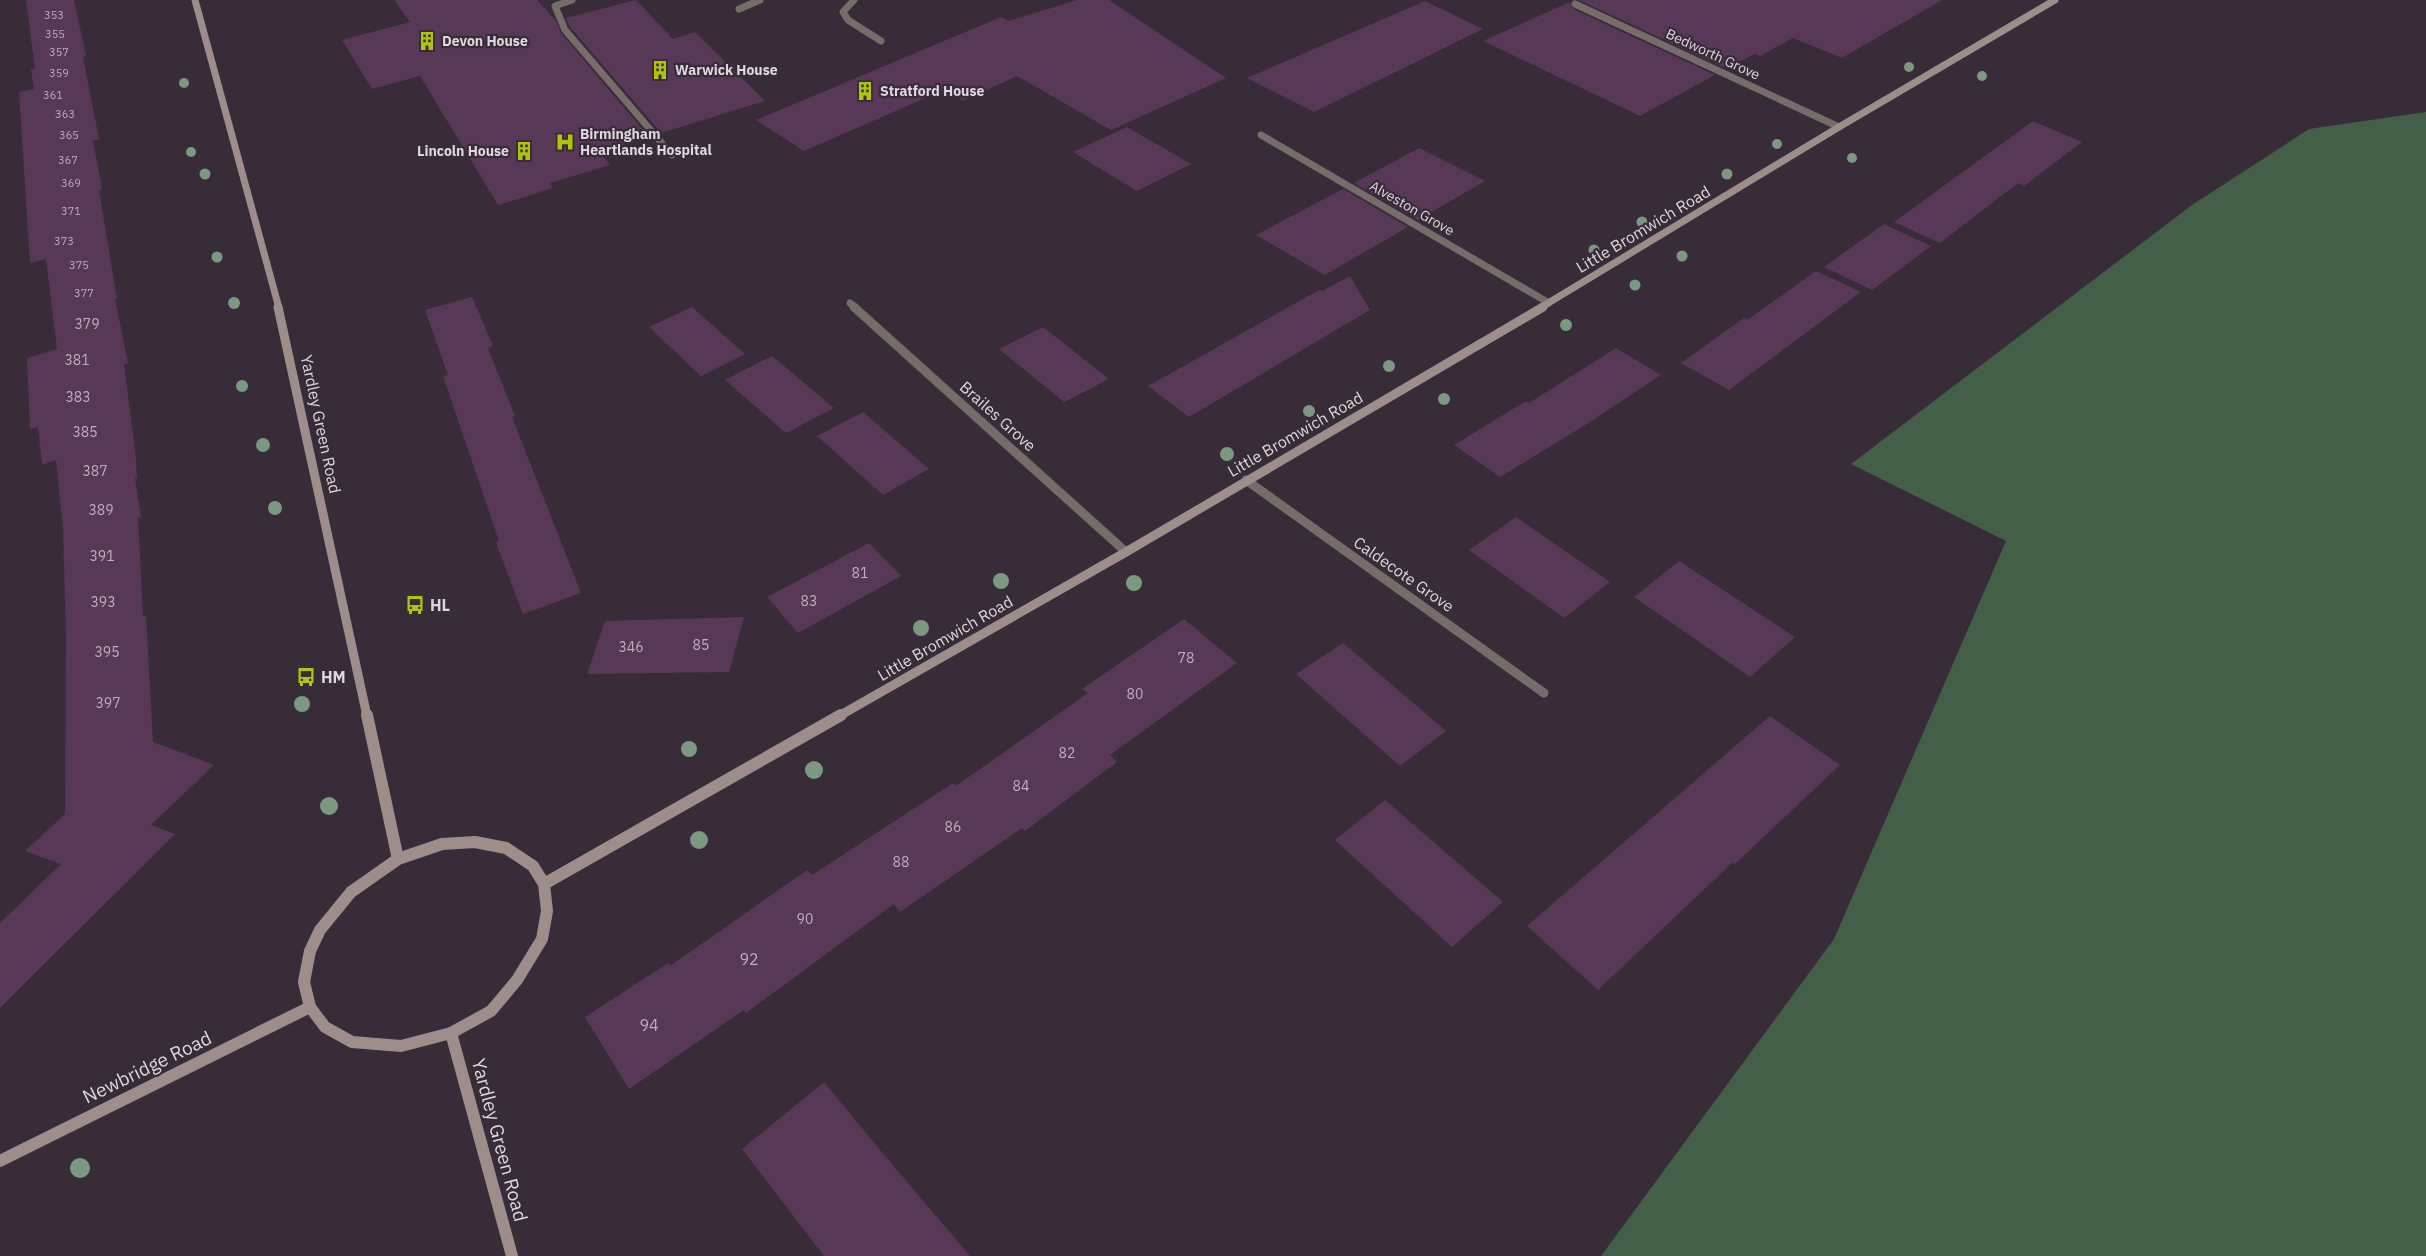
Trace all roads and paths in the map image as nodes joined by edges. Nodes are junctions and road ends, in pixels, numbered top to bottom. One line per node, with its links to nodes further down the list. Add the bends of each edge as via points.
1 (195, 0): 17 (street, Yardley Green Road, via 277,301)
2 (572, 0): 11 (street, via 555,6 565,30)
3 (760, 0): 7 (street)
4 (854, 0): 8 (street, via 843,12 848,20)
5 (2054, 0): 9 (street, Little Bromwich Road)
6 (1576, 4): 9 (street, Bedworth Grove)
7 (739, 9)
8 (881, 41)
9 (1839, 127): 13 (street, Little Bromwich Road)
10 (1261, 135): 13 (street, Alveston Grove)
11 (672, 155)
12 (850, 303): 15 (street, Brailes Grove)
13 (1550, 303): 14 (street, Little Bromwich Road)
14 (1246, 480): 15 (street, Little Bromwich Road); 16 (street, Caldecote Grove)
15 (1126, 552): 18 (street, Little Bromwich Road)
16 (1544, 692)
17 (398, 859): 18 (street, via 442,844 474,842 506,848 533,866); 19 (street, via 350,892 320,930 310,951 304,982)
18 (544, 884): 20 (street, via 547,911 542,939 517,980 491,1011)
19 (310, 1007): 20 (street, via 325,1028 352,1042 401,1046); 21 (street, Newbridge Road)
20 (451, 1033): 22 (street, Yardley Green Road)
21 (0, 1161)
22 (512, 1256)

